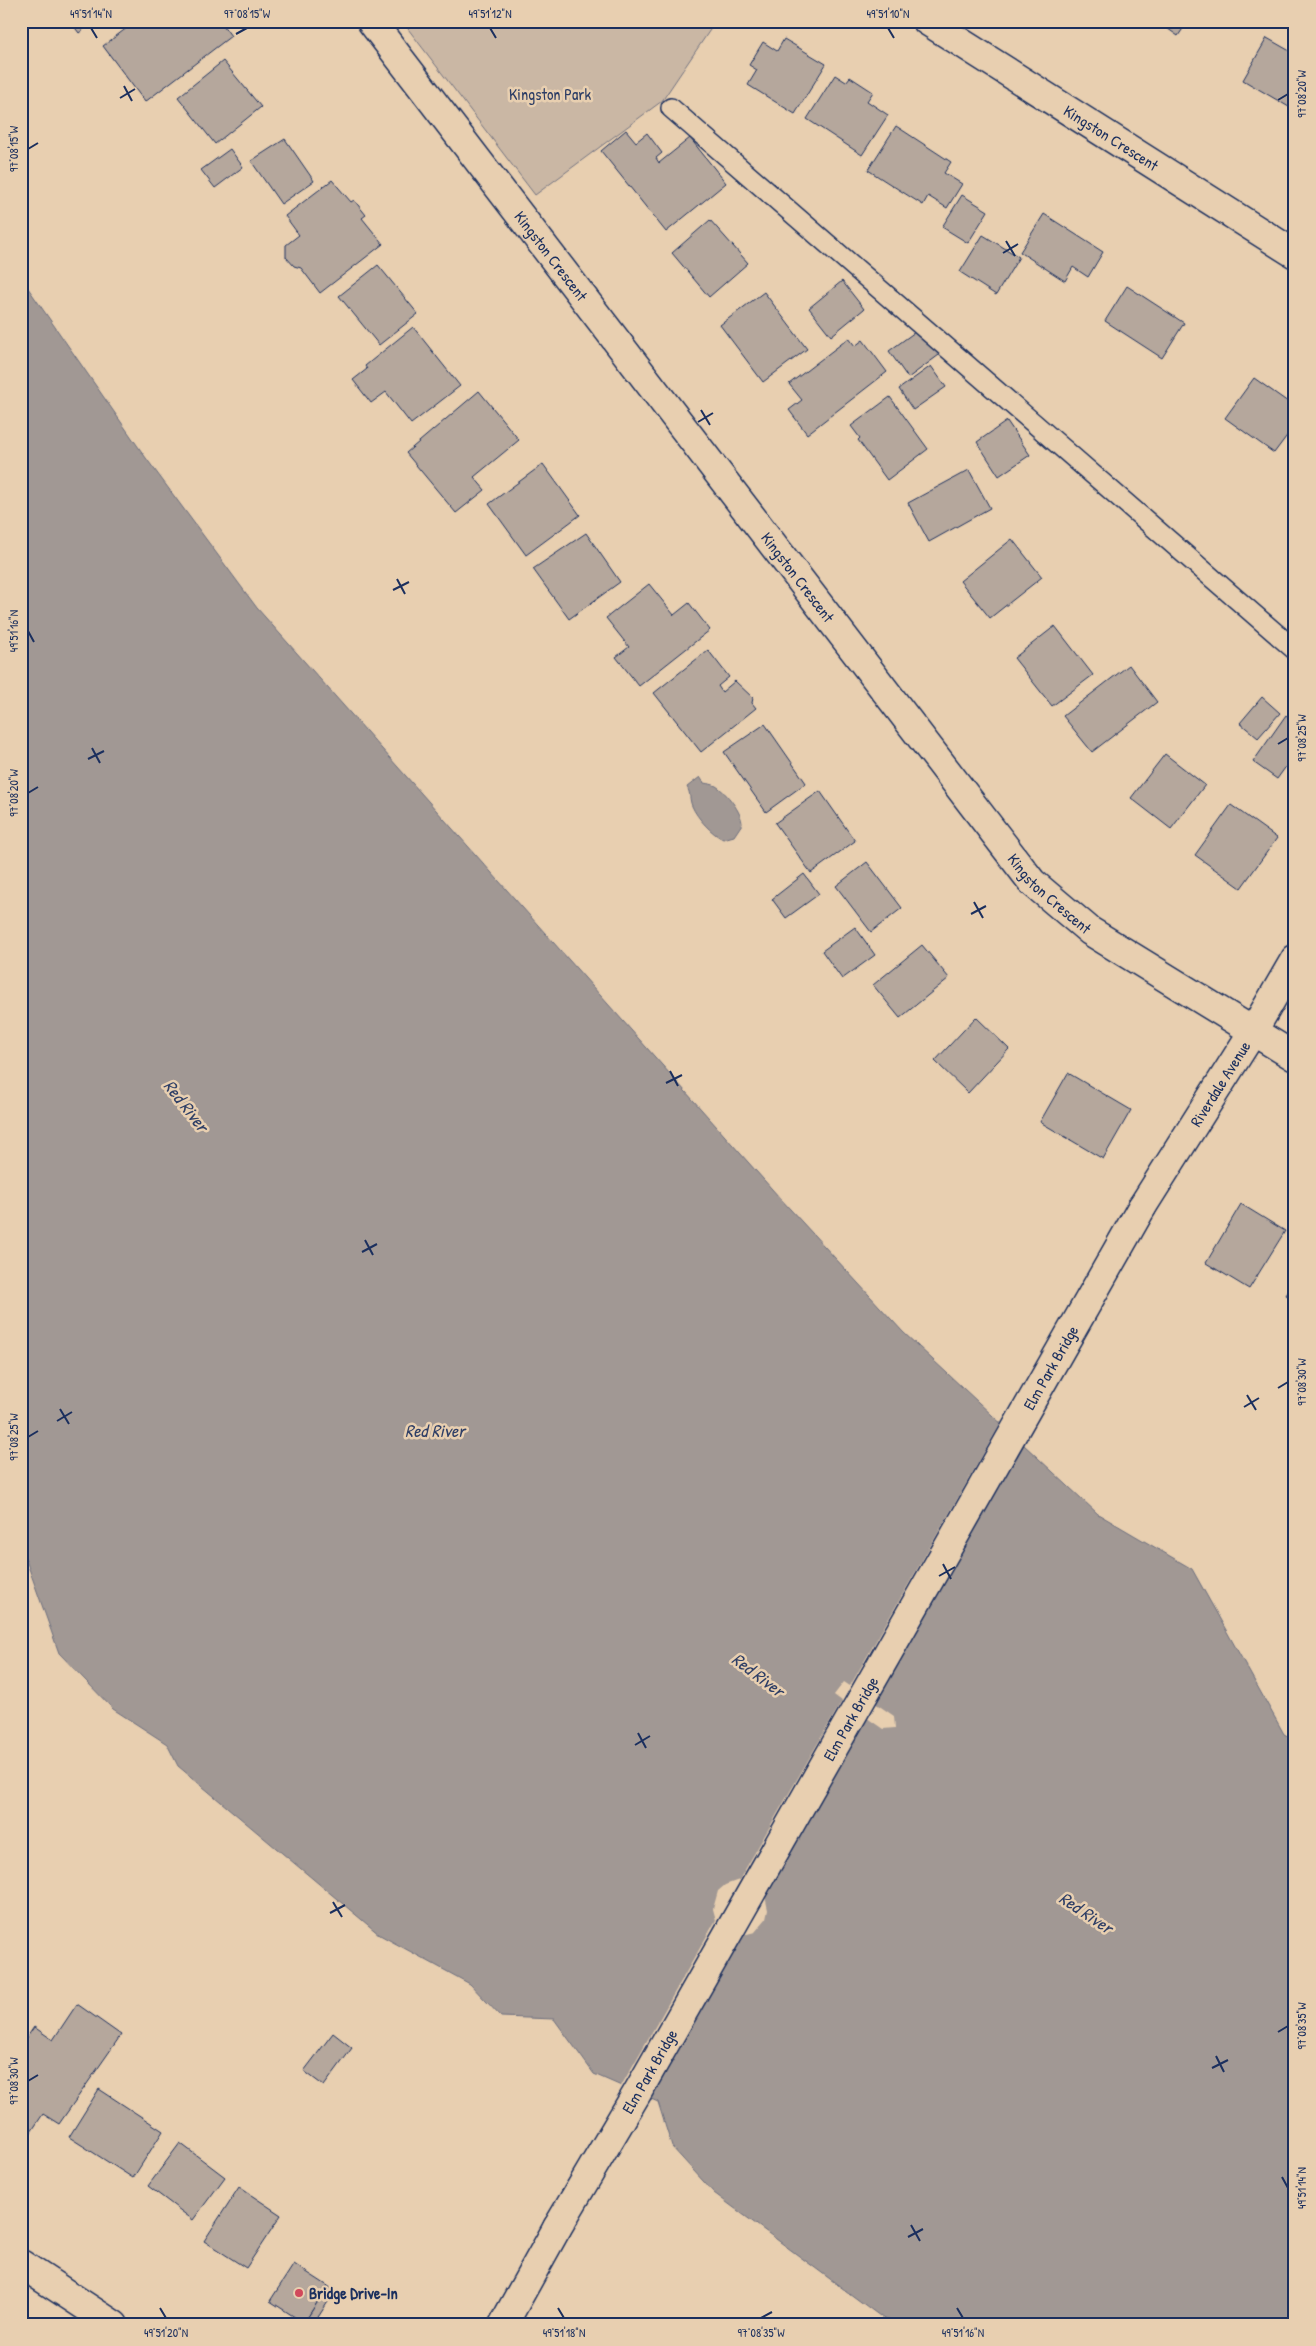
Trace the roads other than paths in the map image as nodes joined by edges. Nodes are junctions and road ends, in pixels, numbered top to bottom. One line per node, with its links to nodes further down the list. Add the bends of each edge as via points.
1 (371, 21): 7 (street, Kingston Crescent, via 1032,882 1090,931)
2 (927, 21): 4 (street, Kingston Crescent)
3 (671, 108): 5 (lane)
4 (1295, 254)
5 (1295, 650)
6 (1295, 959): 7 (street, Riverdale Avenue)
7 (1252, 1033): 8 (street, Kingston Crescent); 9 (street, Riverdale Avenue)
8 (1295, 1058)
9 (1142, 1207): 12 (street, Elm Park Bridge)
10 (21, 2264): 11 (street)
11 (114, 2325)
12 (503, 2325)

